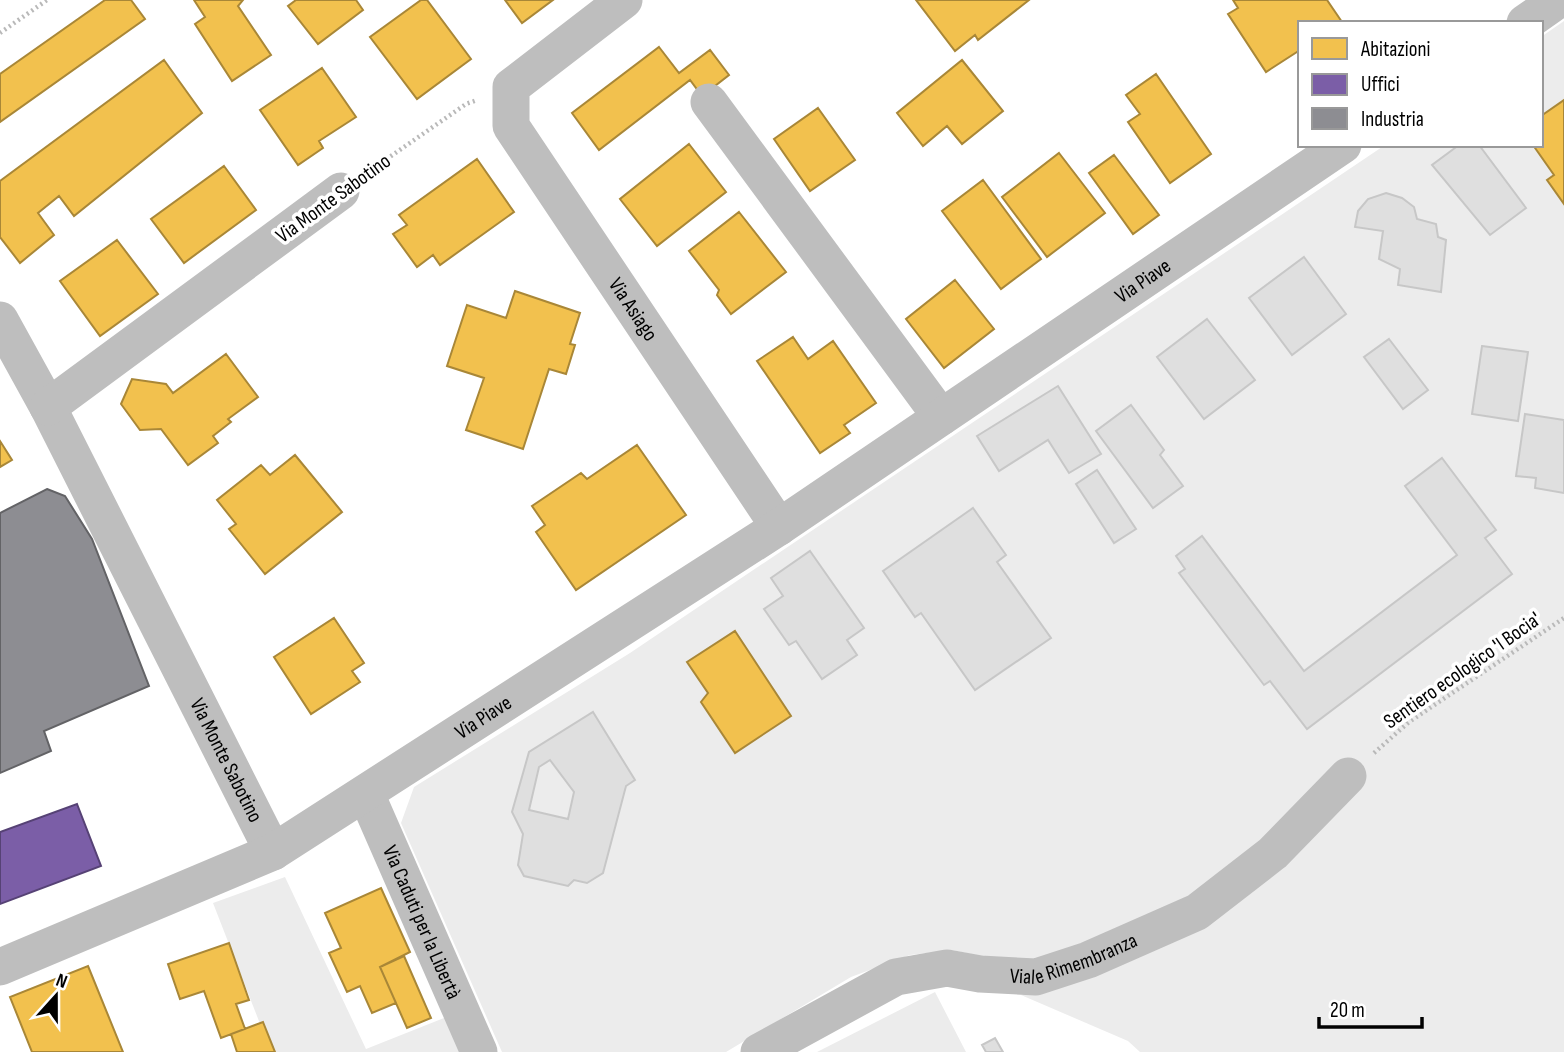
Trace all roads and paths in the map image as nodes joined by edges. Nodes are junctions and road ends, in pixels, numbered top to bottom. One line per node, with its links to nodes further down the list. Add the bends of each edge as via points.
1 (47, 0): 5 (path)
2 (624, 0): 6 (street)
3 (1558, 0): 4 (street)
4 (1528, 21)
5 (0, 33)
6 (511, 87): 9 (path, Via Monte Sabotino, via 466,104); 13 (street, Via Asiago, via 511,126)
7 (709, 102): 12 (street)
8 (1340, 147): 12 (street, Via Piave)
9 (341, 191): 11 (street, Via Monte Sabotino)
10 (0, 320): 11 (street, Via Monte Sabotino)
11 (48, 408): 17 (street, Via Monte Sabotino)
12 (941, 417): 13 (street, Via Piave)
13 (779, 527): 16 (street, Via Piave)
14 (1564, 618): 15 (path, Sentiero ecologico 'I Bocia', via 1409,722)
15 (1348, 776): 20 (street, Viale Rimembranza, via 1273,853 1198,912 1088,960 1036,976 947,968 896,977)
16 (366, 794): 17 (street, Via Piave); 19 (street, Via Caduti per la Libertà)
17 (274, 852): 18 (street, Via Piave)
18 (0, 967)
19 (479, 1052)
20 (759, 1052)

